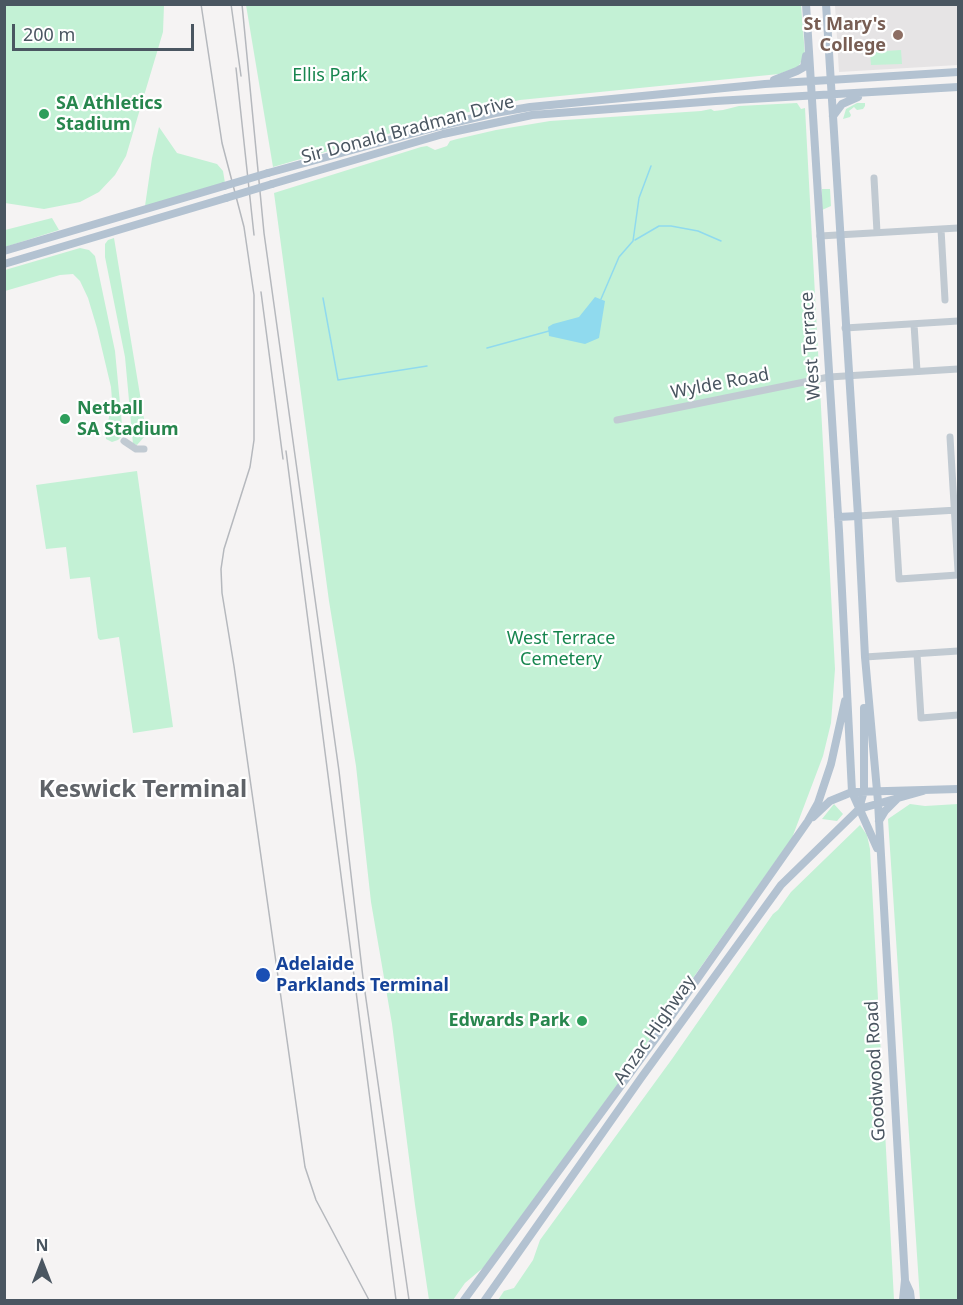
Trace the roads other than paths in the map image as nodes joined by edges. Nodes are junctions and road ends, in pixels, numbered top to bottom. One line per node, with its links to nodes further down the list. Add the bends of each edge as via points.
1 (806, 4): 3 (main road, West Terrace)
2 (826, 4): 5 (main road, West Terrace)
3 (808, 49): 6 (main road, West Terrace); 7 (main road, via 804,67)
4 (958, 72): 5 (main road, Sir Donald Bradman Drive)
5 (831, 80): 6 (main road, Sir Donald Bradman Drive); 10 (main road, West Terrace)
6 (810, 81): 7 (main road, Sir Donald Bradman Drive); 11 (main road, West Terrace)
7 (765, 84): 19 (main road, Sir Donald Bradman Drive, bridge, via 495,113 268,173)
8 (958, 87): 9 (main road, Sir Donald Bradman Drive)
9 (869, 93): 10 (main road, Sir Donald Bradman Drive); 12 (main road, via 849,99)
10 (831, 95): 11 (main road, Sir Donald Bradman Drive); 12 (main road, West Terrace)
11 (811, 96): 18 (main road, West Terrace); 20 (main road, Sir Donald Bradman Drive, bridge, via 532,115 443,134)
12 (833, 116): 17 (main road, West Terrace)
13 (874, 178): 16 (street)
14 (958, 228): 15 (street)
15 (941, 229): 16 (street); 21 (street)
16 (878, 232): 17 (street)
17 (840, 235): 18 (street); 24 (main road, West Terrace)
18 (820, 236): 28 (main road, West Terrace)
19 (4, 251)
20 (4, 264)
21 (945, 300)
22 (958, 321): 23 (street)
23 (914, 324): 24 (street); 26 (street)
24 (845, 328): 27 (main road, West Terrace)
25 (958, 369): 26 (street, Wylde Road)
26 (917, 371): 27 (street, Wylde Road)
27 (849, 375): 28 (street, Wylde Road); 35 (main road, West Terrace)
28 (829, 377): 29 (street, Wylde Road); 36 (main road, West Terrace)
29 (617, 420)
30 (950, 437): 33 (street)
31 (124, 441): 32 (street)
32 (144, 449)
33 (956, 510): 34 (street); 37 (street)
34 (895, 514): 35 (street); 37 (street, via 899,579)
35 (858, 516): 36 (main road); 40 (main road, West Terrace)
36 (838, 517): 41 (main road, West Terrace)
37 (958, 573)
38 (958, 651): 39 (street)
39 (917, 654): 40 (street); 42 (street, via 921,718)
40 (865, 657): 44 (main road, West Terrace); 45 (main road, West Terrace)
41 (847, 686): 47 (main road, West Terrace); 51 (main road, West Terrace, via 831,764)
42 (958, 715)
43 (958, 789): 46 (main road)
44 (877, 790): 45 (main road); 46 (main road); 49 (main road, Goodwood Road)
45 (864, 791): 47 (main road); 50 (main road, West Terrace)
46 (923, 791): 48 (main road, Anzac Highway)
47 (852, 792): 50 (main road, West Terrace); 51 (main road, via 830,801)
48 (897, 798): 49 (main road, Anzac Highway); 52 (main road)
49 (878, 802): 50 (main road, Anzac Highway); 52 (main road, Goodwood Road)
50 (859, 809): 53 (main road, Goodwood Road); 55 (main road, Anzac Highway, via 771,897)
51 (808, 821): 54 (main road, Anzac Highway)
52 (879, 822): 53 (main road, Goodwood Road)
53 (881, 860): 56 (main road, Goodwood Road)
54 (560, 1170): 55 (main road); 57 (main road, Anzac Highway)
55 (570, 1177): 58 (main road, Anzac Highway)
56 (905, 1280): 59 (main road, Goodwood Road); 60 (main road, Goodwood Road)
57 (464, 1300)
58 (485, 1300)
59 (903, 1300)
60 (911, 1300)

